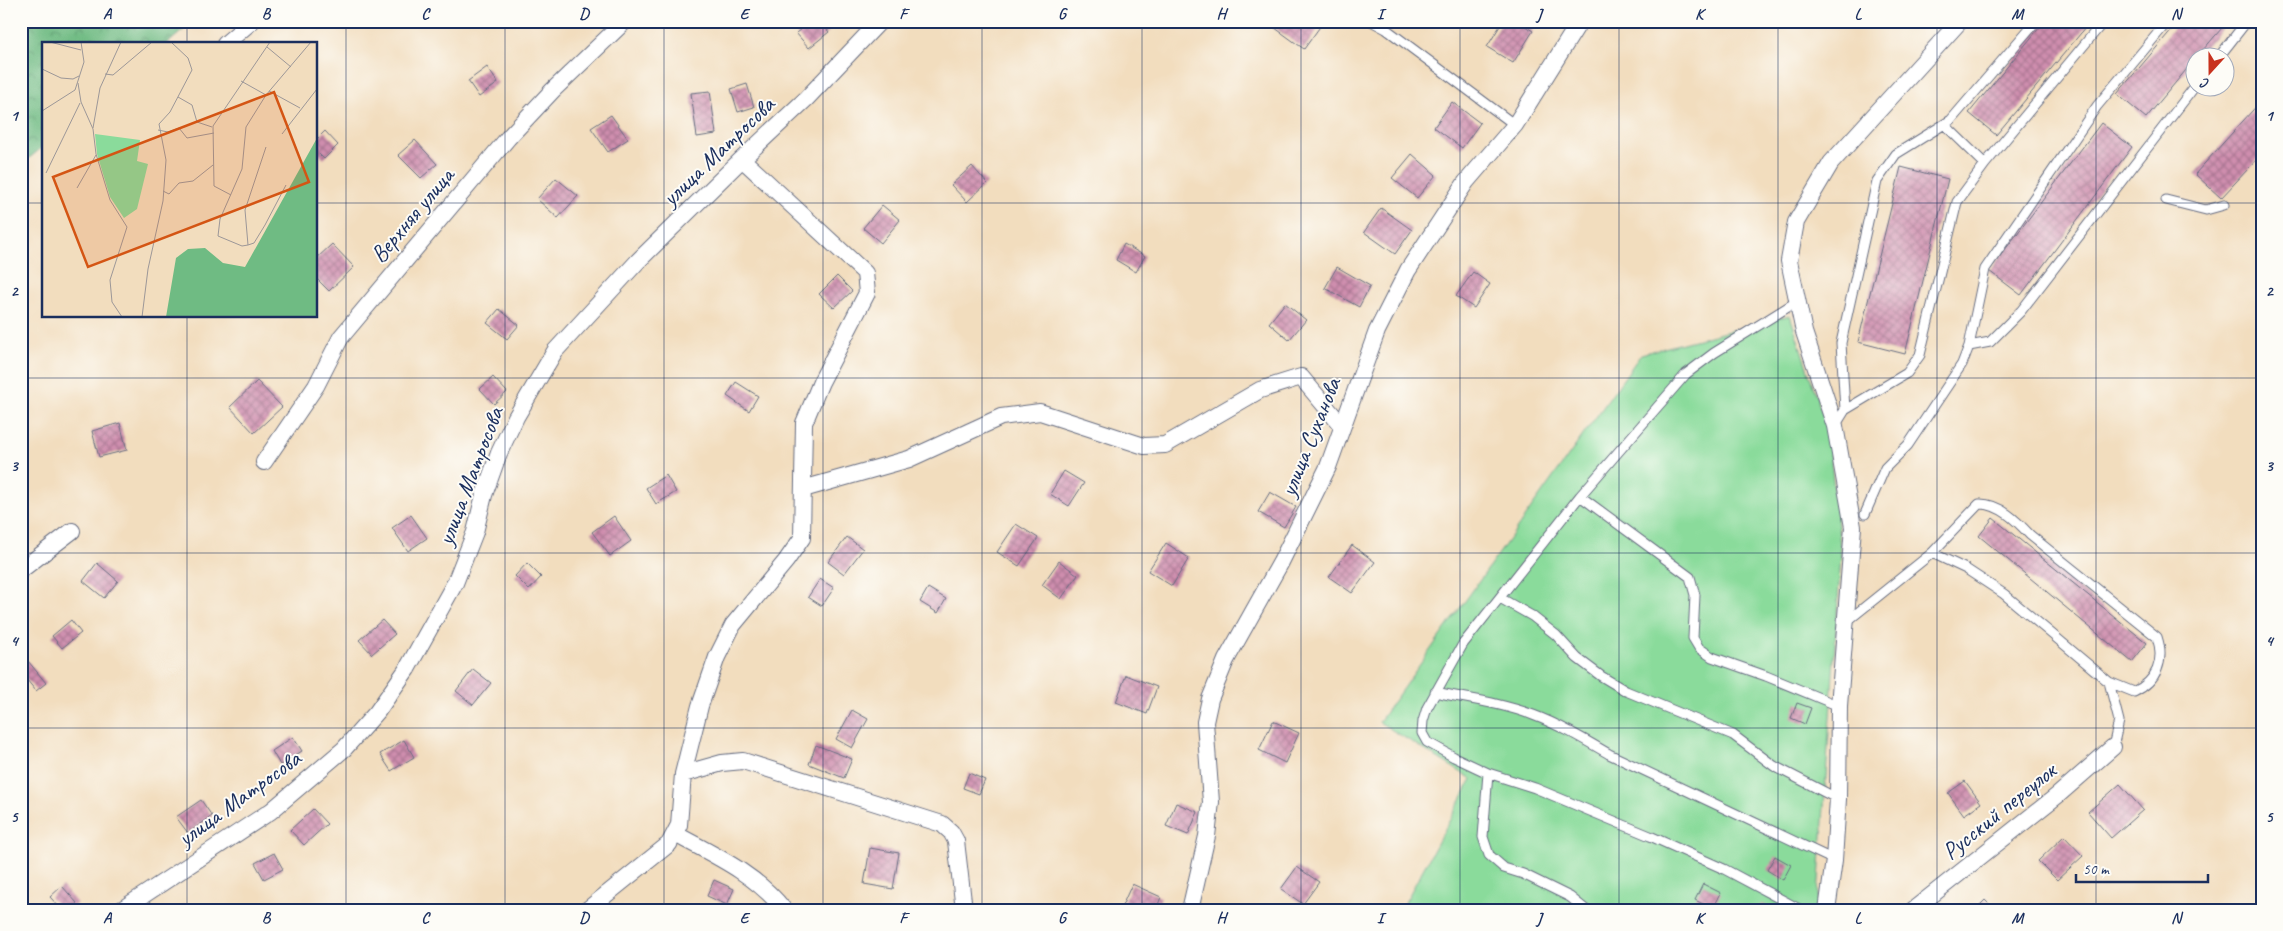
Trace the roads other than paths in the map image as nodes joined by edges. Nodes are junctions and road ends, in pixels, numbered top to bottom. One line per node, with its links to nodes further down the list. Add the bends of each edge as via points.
1 (252, 21): 11 (street)
2 (625, 21): 25 (street, Верхняя улица, via 508,138 341,337 316,386)
3 (880, 21): 16 (street, улица Матросова, via 806,99)
4 (1371, 21): 14 (lane)
5 (1580, 21): 14 (street, улица Суханова)
6 (1960, 21): 20 (street, via 1831,163 1796,222 1789,261)
7 (2036, 21): 15 (lane)
8 (2104, 21): 17 (lane)
9 (2168, 21): 21 (lane, via 2097,106 1985,269)
10 (2247, 21): 12 (lane)
11 (227, 42)
12 (2226, 48)
13 (2187, 98): 21 (lane, via 2021,311 1990,342)
14 (1515, 125): 23 (street, улица Суханова, via 1466,182 1408,270 1378,331)
15 (1945, 125): 17 (lane); 22 (lane, via 1896,154 1877,181 1840,343)
16 (742, 158): 26 (street, via 865,273 867,294 821,382 804,423); 43 (street, улица Матросова, via 638,261 555,351 499,453 475,532 454,583 407,669 377,712 344,749 271,811)
17 (1985, 164): 22 (lane, via 1957,202 1920,356 1907,373)
18 (2166, 200): 19 (lane, via 2206,210)
19 (2224, 204)
20 (1796, 302): 24 (street); 27 (lane, via 1686,374)
21 (1969, 346): 28 (lane, via 1962,364 1908,445 1885,468)
22 (1845, 410): 24 (lane)
23 (1342, 426): 26 (street, via 1301,377 1260,390 1165,445 1144,446 1040,412 1001,417 909,459); 47 (street, улица Суханова, via 1328,467 1281,562 1226,660 1210,699 1205,722 1211,802)
24 (1835, 426): 33 (street, via 1853,527)
25 (264, 462)
26 (803, 489): 39 (street, via 802,538 729,633 700,706)
27 (1580, 496): 32 (lane); 36 (lane, via 1690,577 1695,595 1693,638 1699,648 1712,657)
28 (1865, 514)
29 (72, 530): 31 (street)
30 (1932, 553): 33 (lane); 34 (lane, via 1966,569 2004,594); 34 (lane, via 1979,504 1994,507 2017,522 2157,637 2160,664 2156,676 2134,692)
31 (21, 570)
32 (1500, 598): 35 (lane, via 1464,644); 40 (lane, via 1532,616 1577,658 1618,686 1733,734 1774,766)
33 (1844, 624): 36 (street)
34 (2109, 682): 37 (lane, via 2119,721)
35 (1435, 692): 38 (lane, via 1423,721 1422,733 1427,742); 42 (lane, via 1533,715)
36 (1839, 706): 40 (street)
37 (2113, 748): 51 (street, Русский переулок, via 2058,796)
38 (1488, 773): 48 (lane, via 1483,837 1488,855 1504,868 1570,896); 49 (lane, via 1535,788 1650,836 1724,869)
39 (683, 774): 41 (street); 46 (street, via 742,761 942,824 956,841)
40 (1838, 799): 42 (street)
41 (675, 834): 44 (street, via 669,844); 45 (street, via 758,882)
42 (1834, 860): 50 (street)
43 (121, 910)
44 (587, 910)
45 (784, 910)
46 (964, 910)
47 (1190, 910)
48 (1586, 910)
49 (1801, 910)
50 (1827, 910)
51 (1913, 910)

